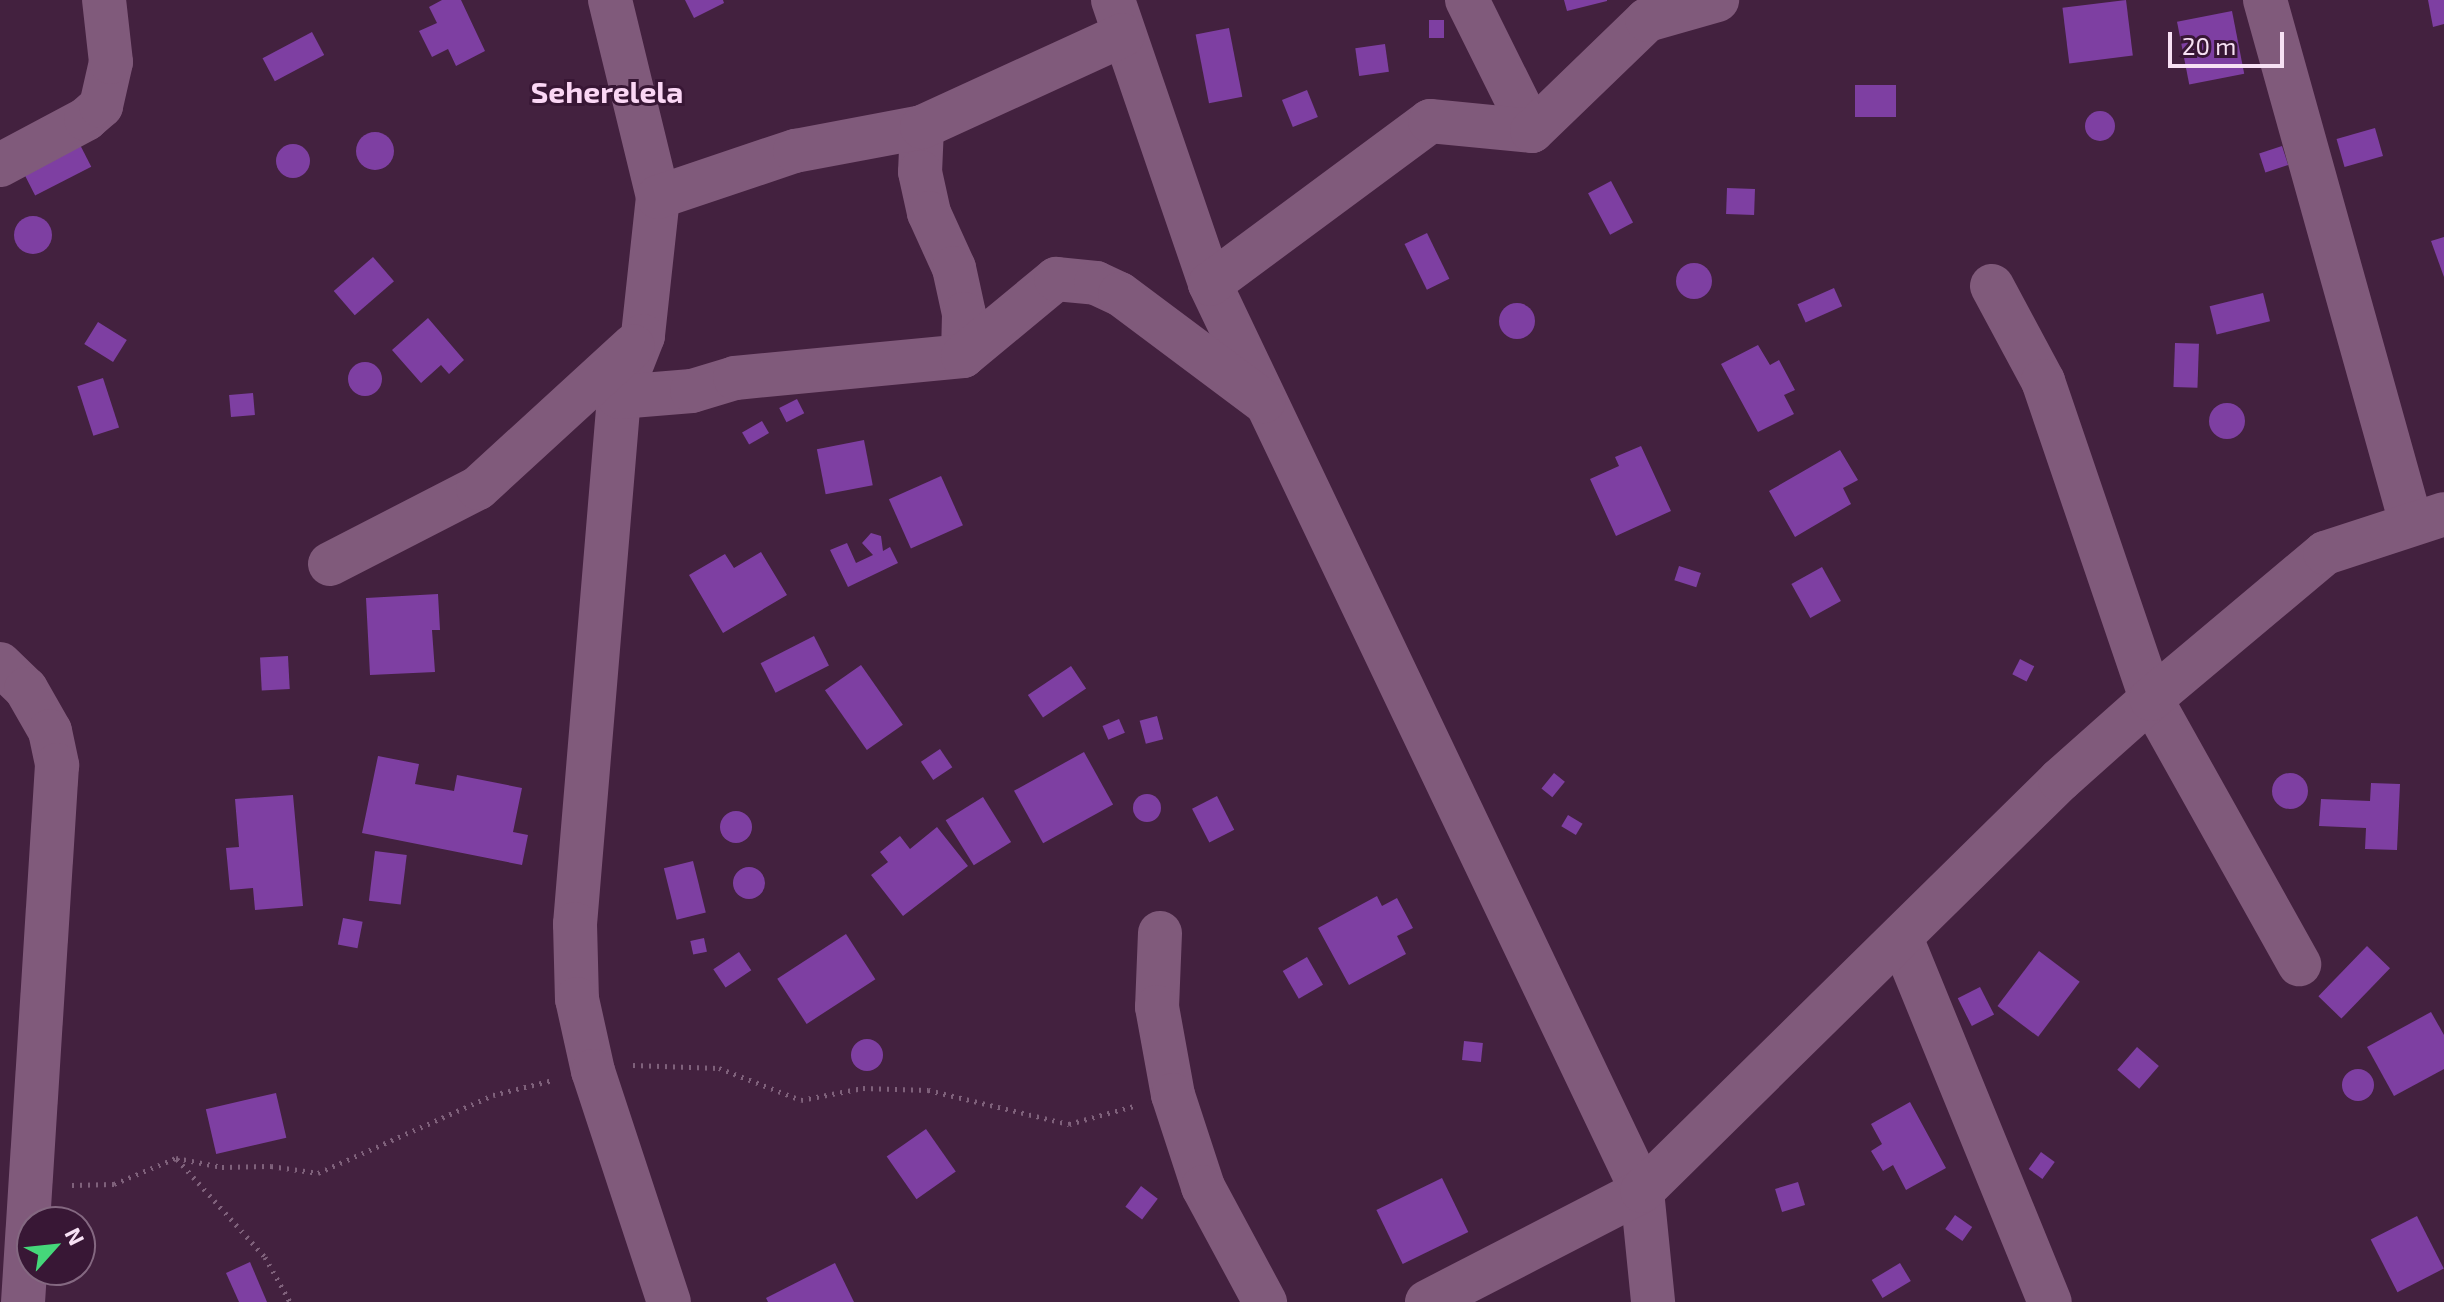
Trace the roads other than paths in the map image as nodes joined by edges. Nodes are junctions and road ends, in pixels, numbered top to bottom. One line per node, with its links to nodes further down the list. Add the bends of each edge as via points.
1 (104, 0): 9 (street, via 111,62 101,106)
2 (610, 0): 10 (street)
3 (1467, 0): 8 (street)
4 (1717, 0): 8 (street, via 1647,20)
5 (2265, 0): 17 (street)
6 (1118, 18): 7 (street); 11 (street)
7 (922, 127): 10 (street, via 795,151); 14 (street, via 920,172 929,213 954,268 964,314)
8 (1532, 131): 11 (street, via 1430,121)
9 (0, 165)
10 (658, 197): 13 (street)
11 (1210, 284): 16 (street)
12 (1992, 286): 20 (street, via 2043,381)
13 (643, 336): 15 (street); 18 (street, via 478,488)
14 (963, 356): 15 (street, via 735,378 692,391); 16 (street, via 1056,279 1081,280 1120,294)
15 (619, 397): 26 (street, via 575,924 577,999 593,1071)
16 (1268, 405): 24 (street)
17 (2427, 518): 20 (street, via 2325,553)
18 (330, 564)
19 (0, 664): 25 (street, via 26,689 50,731 57,765)
20 (2151, 699): 22 (street, via 2060,780); 23 (street)
21 (1160, 933): 27 (street, via 1157,1007 1173,1095 1203,1187)
22 (1902, 940): 24 (street); 30 (street)
23 (2299, 964)
24 (1642, 1191): 28 (street); 29 (street)
25 (23, 1302)
26 (669, 1302)
27 (1265, 1302)
28 (1427, 1302)
29 (1653, 1302)
30 (2050, 1302)

